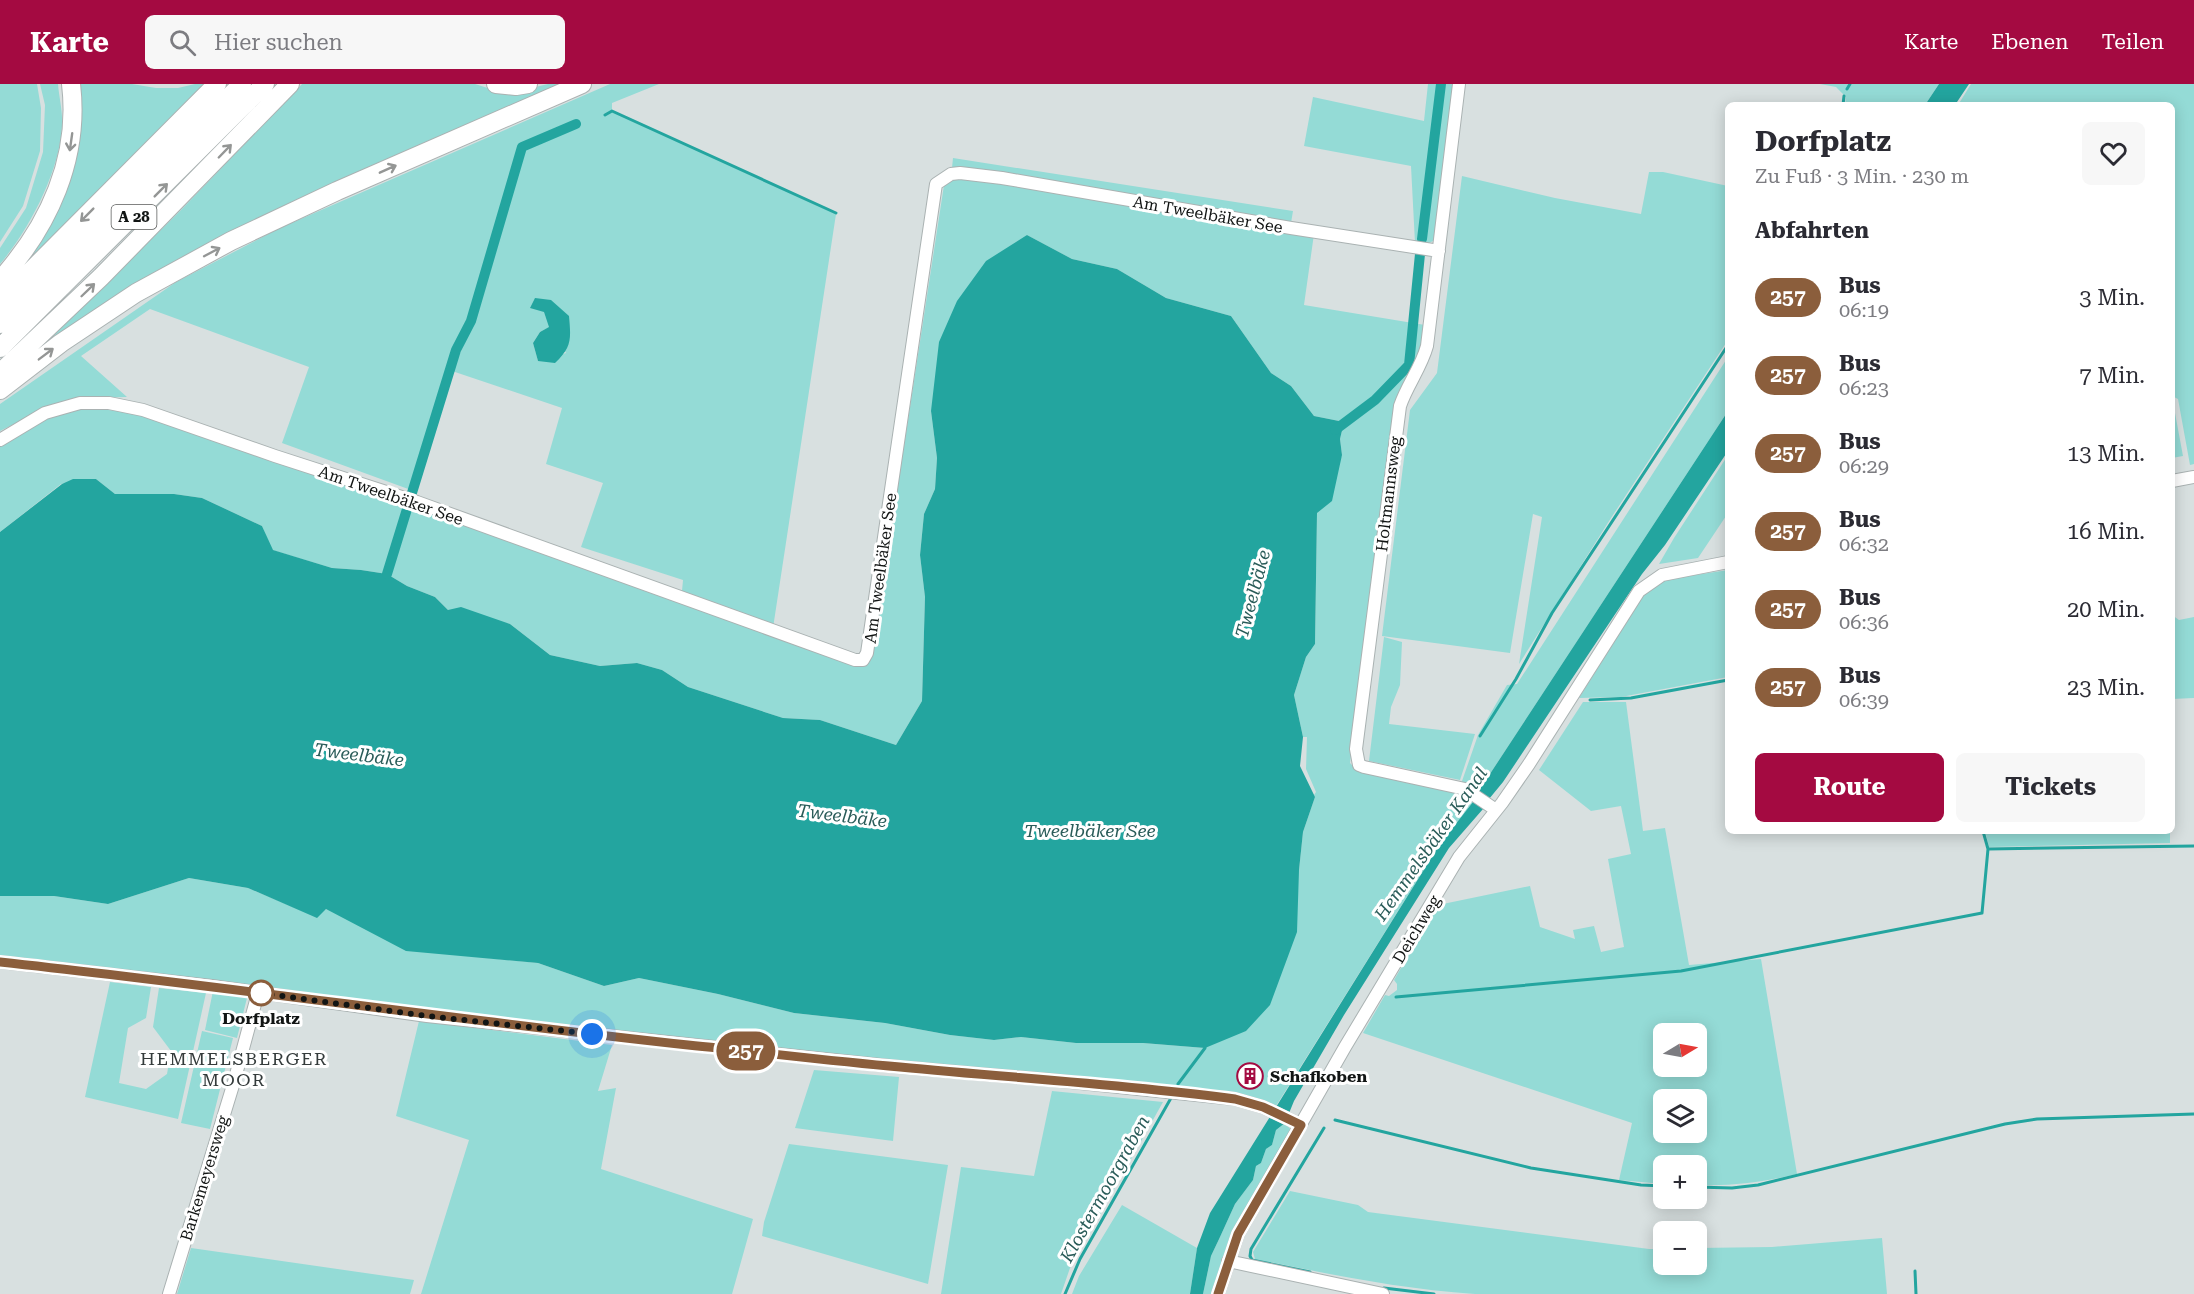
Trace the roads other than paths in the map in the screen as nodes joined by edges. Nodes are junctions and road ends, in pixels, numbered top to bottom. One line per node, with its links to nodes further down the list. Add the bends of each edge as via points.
1 (71, 84): 11 (highway, one-way to 11, via 73,122 64,176 49,211)
2 (217, 84): 12 (highway, one-way to 12)
3 (242, 84): 13 (highway, A 28)
4 (266, 84): 14 (highway, A 28, one-way to 4)
5 (290, 84): 15 (highway, one-way to 5, via 101,277)
6 (496, 84): 7 (highway)
7 (528, 84)
8 (582, 84): 16 (highway, one-way to 8, via 136,293 231,241)
9 (1459, 84): 10 (street, Holtmannsweg)
10 (1439, 251): 17 (street, Am Tweelbäker See, via 1002,178 960,173 936,184 863,660 411,500 143,411 109,403 80,404 45,413); 21 (street, Holtmannsweg, via 1423,364 1400,406 1356,749 1359,765 1465,789)
11 (0, 280)
12 (0, 302)
13 (0, 324)
14 (0, 348)
15 (0, 373)
16 (0, 390)
17 (0, 440)
18 (2194, 477): 19 (street)
19 (2175, 480)
20 (1725, 563): 21 (street, Deichweg, via 1662,575 1639,591)
21 (1496, 810): 24 (street, Deichweg, via 1459,857)
22 (0, 962): 23 (street)
23 (258, 993): 24 (street, via 648,1041 1190,1093 1235,1099); 26 (street, Barkemeyersweg)
24 (1298, 1123): 25 (street, Deichweg, via 1238,1234)
25 (1228, 1261): 27 (street, Deichweg); 28 (street)
26 (169, 1294)
27 (1218, 1294)
28 (1383, 1294)

